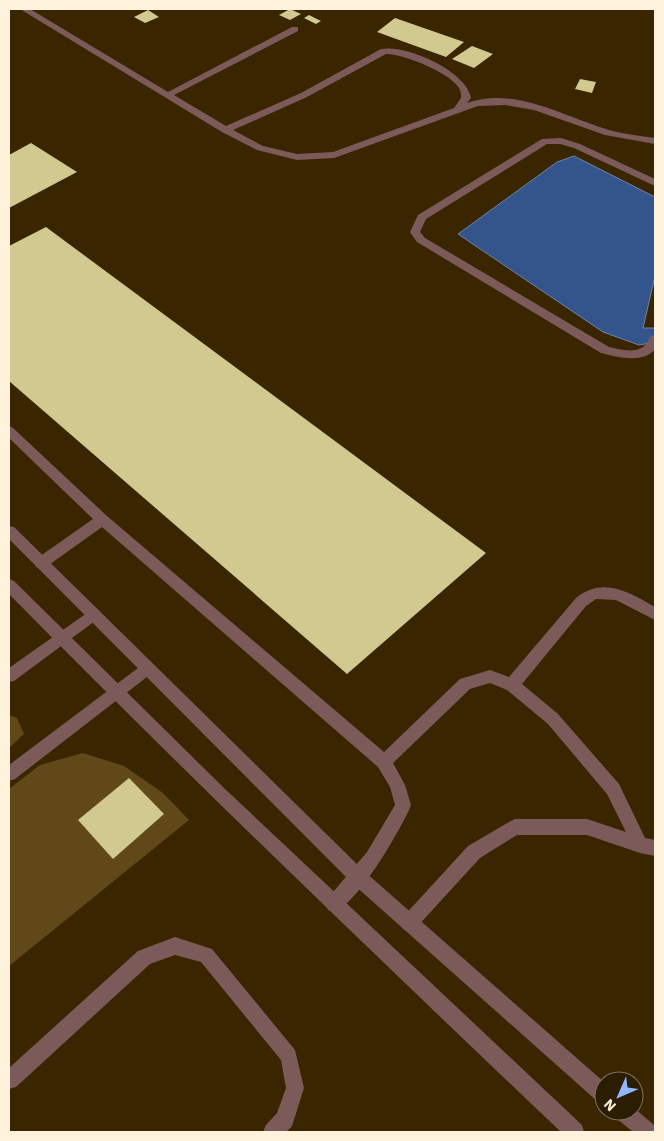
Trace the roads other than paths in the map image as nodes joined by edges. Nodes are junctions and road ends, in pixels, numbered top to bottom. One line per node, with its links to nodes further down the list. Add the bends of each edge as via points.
1 (24, 9): 3 (street)
2 (295, 30): 3 (street)
3 (168, 95): 5 (street)
4 (457, 110): 5 (street, via 334,155 297,157 260,148); 5 (street, via 466,98 465,90 457,81 444,72 392,50 384,51 269,112); 6 (street, via 477,103 505,102 536,107 608,133)
5 (225, 130)
6 (655, 141)
7 (655, 183): 8 (street, via 577,146 545,141 422,217 415,232 420,240 605,350 636,354 649,349)
8 (655, 339)
9 (9, 431): 10 (street)
10 (102, 520): 12 (street); 21 (street)
11 (9, 531): 12 (street)
12 (41, 563): 14 (street)
13 (9, 585): 16 (street)
14 (94, 614): 16 (street); 17 (street)
15 (655, 614): 19 (street, via 630,599 594,593 581,602)
16 (61, 638): 18 (street); 20 (street)
17 (147, 668): 20 (street); 24 (street)
18 (9, 676)
19 (512, 685): 21 (street, via 490,676 465,684); 23 (street, via 553,719 613,789)
20 (115, 692): 22 (street); 25 (street)
21 (384, 762): 24 (street, via 397,785 402,805 392,828)
22 (9, 774)
23 (648, 846): 26 (street, via 588,827 515,827 474,852)
24 (359, 878): 25 (street); 26 (street)
25 (334, 904): 31 (street)
26 (409, 923): 28 (street)
27 (9, 1080): 30 (street, via 144,957 175,946 206,955 289,1056 296,1088 285,1119)
28 (594, 1085)
29 (634, 1121): 32 (street)
30 (273, 1132)
31 (575, 1132)
32 (647, 1132)

